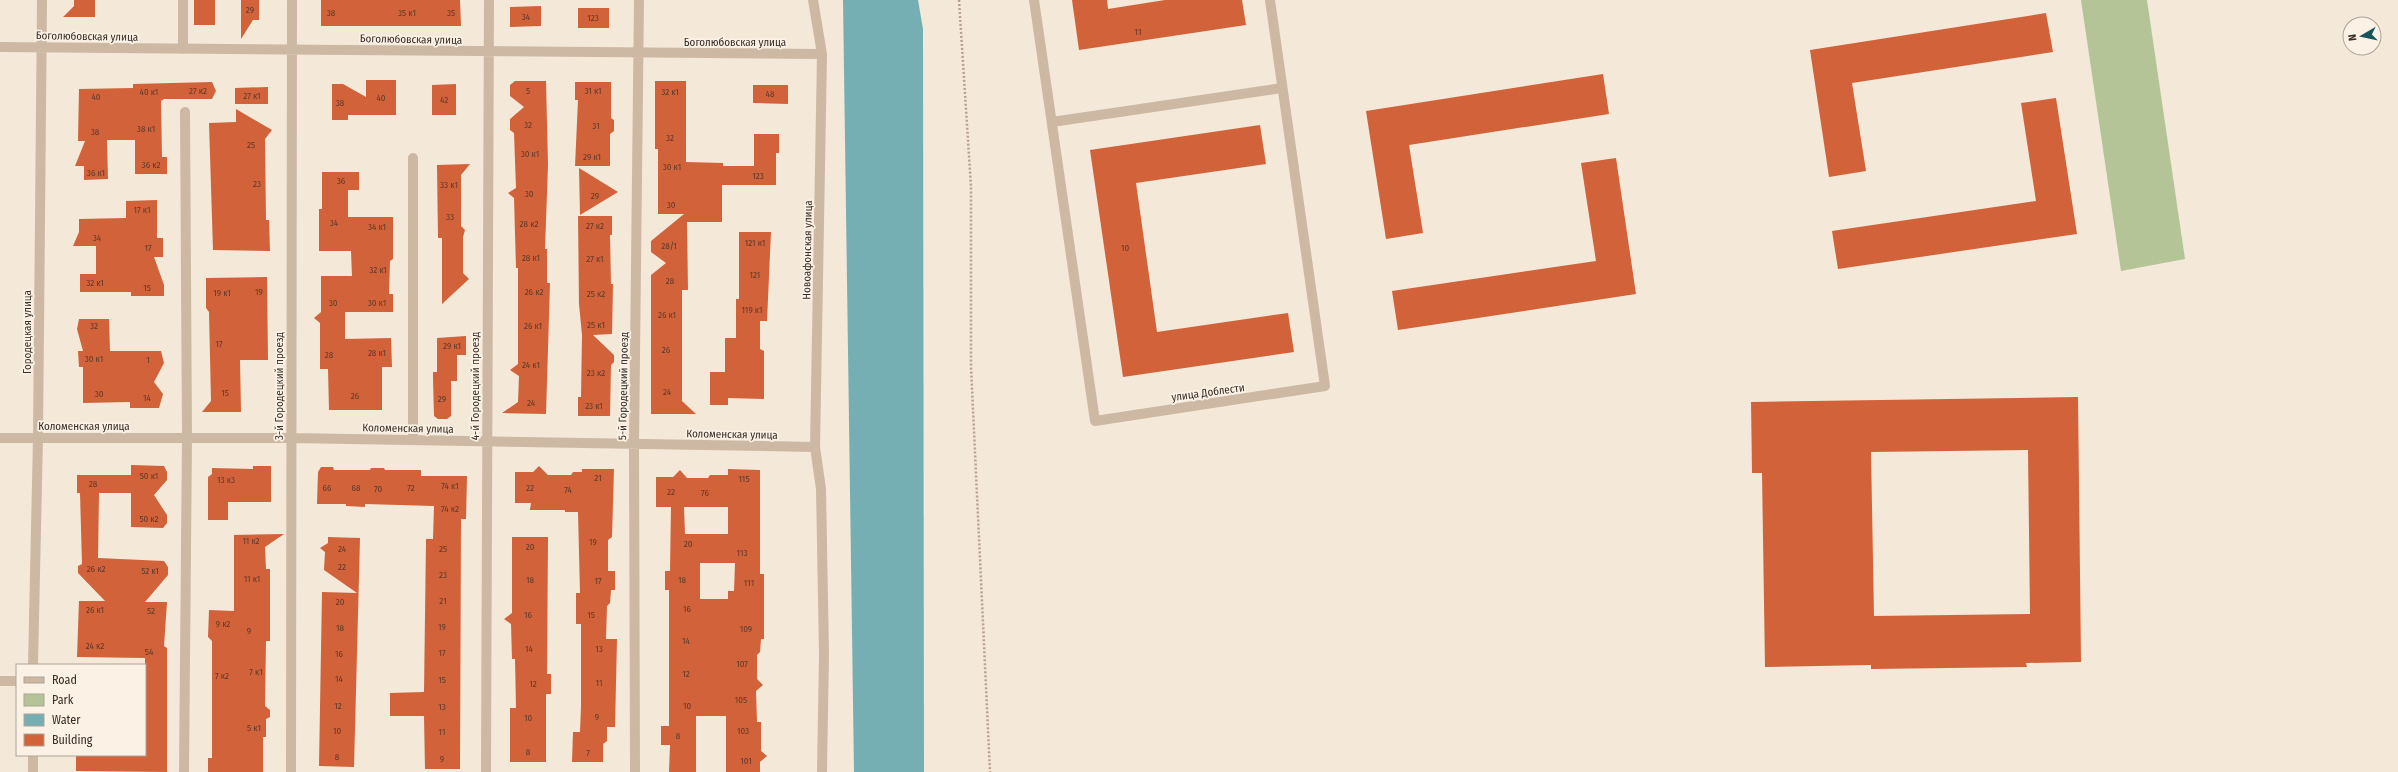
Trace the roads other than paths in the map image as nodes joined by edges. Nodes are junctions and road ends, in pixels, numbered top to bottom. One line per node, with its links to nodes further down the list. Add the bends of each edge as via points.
1 (42, 0): 10 (street, Городецкая улица)
2 (183, 0): 11 (street)
3 (292, 0): 12 (street, 3-й Городецкий проезд)
4 (489, 0): 13 (street, 4-й Городецкий проезд)
5 (639, 0): 14 (street, 5-й Городецкий проезд)
6 (812, 0): 15 (street, Новоафонская улица)
7 (1034, 0): 18 (street)
8 (1270, 0): 16 (street)
9 (0, 47): 10 (street, Боголюбовская улица)
10 (41, 48): 11 (street, Боголюбовская улица); 21 (street, Городецкая улица)
11 (183, 49): 12 (street, Боголюбовская улица)
12 (292, 50): 13 (street, Боголюбовская улица); 23 (street, 3-й Городецкий проезд)
13 (487, 52): 14 (street, Боголюбовская улица); 25 (street, 4-й Городецкий проезд)
14 (639, 54): 15 (street, Боголюбовская улица); 26 (street, 5-й Городецкий проезд)
15 (822, 54): 27 (street, Новоафонская улица)
16 (1282, 88): 18 (street); 18 (street, улица Доблести, via 1326,386 1095,421)
17 (185, 112): 22 (street)
18 (1052, 122)
19 (413, 158): 24 (street)
20 (0, 438): 21 (street, Коломенская улица)
21 (38, 438): 22 (street, Коломенская улица); 28 (street, Городецкая улица)
22 (187, 438): 23 (street, Коломенская улица); 33 (street)
23 (291, 438): 24 (street, Коломенская улица); 34 (street, 3-й Городецкий проезд)
24 (413, 440): 25 (street, Коломенская улица)
25 (487, 441): 26 (street, Коломенская улица); 35 (street, 4-й Городецкий проезд)
26 (634, 444): 27 (street, Коломенская улица); 36 (street, 5-й Городецкий проезд)
27 (815, 447): 37 (street, Новоафонская улица, via 821,497 824,654)
28 (33, 664)
29 (0, 681): 30 (street)
30 (16, 681)
31 (33, 756): 32 (street)
32 (33, 772)
33 (184, 772)
34 (291, 772)
35 (486, 772)
36 (635, 772)
37 (822, 772)

